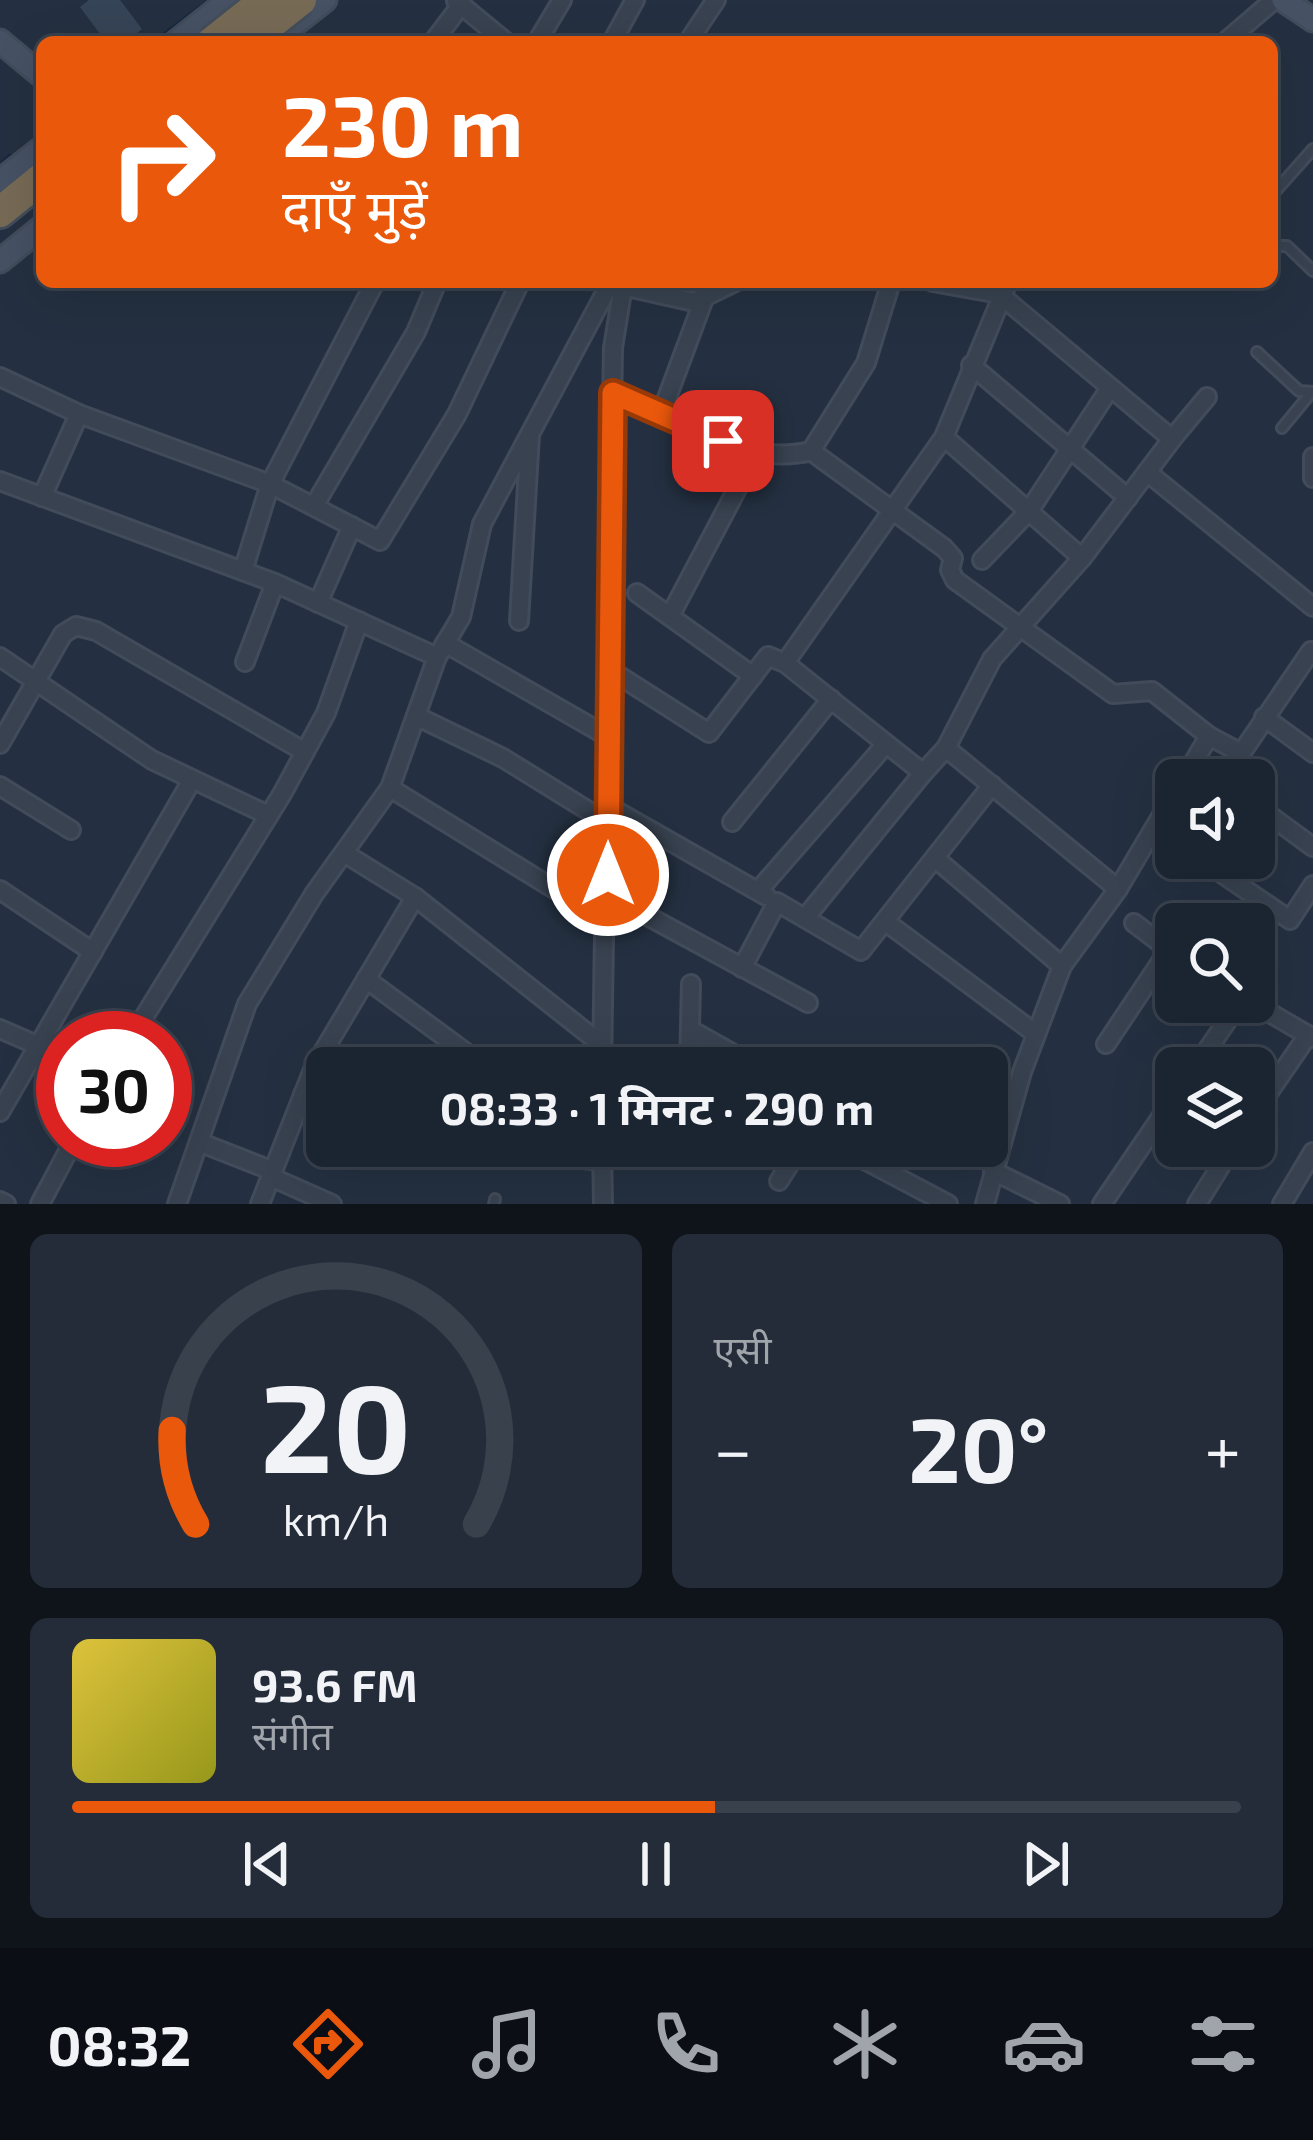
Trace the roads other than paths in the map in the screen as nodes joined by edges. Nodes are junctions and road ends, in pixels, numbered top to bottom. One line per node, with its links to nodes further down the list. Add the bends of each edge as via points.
1 (228, 0): 11 (street); 13 (street)
2 (265, 0): 12 (highway, bridge)
3 (301, 0): 14 (highway, bridge)
4 (325, 0): 15 (street)
5 (562, 0): 18 (street)
6 (635, 0): 19 (street)
7 (716, 0): 20 (street)
8 (1278, 0): 10 (street); 21 (street)
9 (458, 3): 16 (street); 17 (street)
10 (1313, 20)
11 (183, 36)
12 (220, 36)
13 (255, 36)
14 (256, 36)
15 (280, 36)
16 (437, 36)
17 (499, 36)
18 (541, 36)
19 (615, 36)
20 (692, 36)
21 (1233, 36)
22 (0, 40): 23 (street)
23 (36, 71)
24 (1313, 149): 28 (lane)
25 (36, 153): 26 (street)
26 (0, 181)
27 (36, 183): 30 (highway)
28 (1278, 188)
29 (36, 207): 32 (highway)
30 (0, 212)
31 (36, 231): 34 (street)
32 (0, 235)
33 (1278, 246): 35 (lane)
34 (0, 261)
35 (1313, 272)
36 (371, 288): 66 (street)
37 (434, 288): 69 (street)
38 (517, 288): 72 (street, via 457,414 380,541)
39 (611, 288): 56 (street)
40 (614, 288): 50 (street)
41 (635, 288): 45 (street, via 694,302)
42 (722, 288): 45 (street)
43 (889, 288): 60 (street, via 866,363)
44 (1003, 288): 47 (street); 49 (street)
45 (705, 296): 54 (street)
46 (1257, 352): 51 (lane, via 1299,391)
47 (971, 365): 57 (street); 59 (street)
48 (0, 377): 53 (street)
49 (1110, 388): 58 (street); 59 (street)
50 (613, 393): 54 (street); 89 (street)
51 (1312, 393): 55 (lane)
52 (1208, 398): 58 (street)
53 (79, 414): 66 (street); 67 (street)
54 (661, 414): 61 (street)
55 (1282, 428)
56 (530, 434): 81 (street); 84 (street, via 482,524 460,617)
57 (944, 436): 70 (street); 71 (street)
58 (1172, 439): 63 (street)
59 (1070, 449): 68 (street); 71 (street)
60 (811, 451): 61 (street); 70 (street)
61 (755, 455): 80 (street)
62 (1313, 457): 64 (street)
63 (1148, 472): 68 (street); 79 (street)
64 (1313, 478)
65 (0, 481): 67 (street)
66 (270, 484): 69 (street); 75 (street)
67 (41, 497): 75 (street)
68 (1128, 498): 73 (street)
69 (314, 506): 72 (street)
70 (892, 510): 83 (street, via 953,558 956,580); 88 (street)
71 (1029, 511): 73 (street); 74 (street)
72 (352, 526): 78 (street)
73 (1082, 558): 83 (street)
74 (982, 560)
75 (243, 572): 76 (street)
76 (275, 584): 78 (street); 87 (street)
77 (638, 593): 80 (street)
78 (318, 603): 82 (street)
79 (1313, 608)
80 (670, 616): 90 (street)
81 (519, 621)
82 (359, 622): 84 (street); 100 (street)
83 (1022, 625): 96 (street, via 1113,694 1151,691); 99 (street, via 992,659)
84 (441, 650): 93 (street); 95 (street)
85 (1312, 650): 94 (street)
86 (0, 657): 91 (street)
87 (245, 662)
88 (785, 663): 90 (street, via 768,656); 92 (street)
89 (607, 668): 90 (street, via 709,733); 95 (street)
90 (753, 676)
91 (37, 682): 97 (street); 100 (street, via 62,634 76,626 97,631); 106 (street)
92 (831, 699): 98 (street); 113 (street)
93 (416, 716): 109 (street); 111 (street)
94 (1264, 717): 101 (street); 102 (street)
95 (607, 736): 111 (street)
96 (1208, 736): 101 (street); 103 (street)
97 (0, 744)
98 (886, 744): 105 (street); 123 (street)
99 (946, 748): 105 (street); 107 (street)
100 (304, 752): 110 (street)
101 (1241, 753): 104 (street)
102 (1313, 753)
103 (1195, 759)
104 (1237, 759)
105 (923, 773): 127 (street)
106 (192, 780): 110 (street); 132 (street)
107 (992, 785): 118 (street); 121 (street)
108 (0, 786): 115 (street)
109 (390, 788): 117 (street); 128 (street)
110 (268, 815): 140 (street)
111 (608, 815): 123 (street); 124 (street)
112 (1275, 819): 116 (street)
113 (732, 822)
114 (1155, 826): 121 (street)
115 (71, 830)
116 (1313, 847)
117 (344, 853): 125 (street); 159 (street, via 247,1004)
118 (936, 859): 129 (street); 133 (street)
119 (1230, 879): 120 (street, via 1290,920)
120 (1313, 885)
121 (1118, 889): 133 (street)
122 (0, 890): 132 (street)
123 (758, 891): 126 (street)
124 (607, 894): 128 (street); 134 (street)
125 (415, 897): 136 (street); 146 (street)
126 (777, 902): 127 (street); 134 (street)
127 (805, 918): 129 (street, via 861,951)
128 (606, 921): 146 (street)
129 (886, 922): 144 (street)
130 (1134, 923): 131 (street)
131 (1155, 939)
132 (93, 952): 139 (street)
133 (1063, 966): 144 (street)
134 (742, 968): 138 (street)
135 (1155, 977): 147 (street)
136 (366, 979): 149 (street); 155 (street)
137 (691, 984): 143 (street)
138 (808, 1003)
139 (58, 1011)
140 (148, 1011)
141 (1275, 1016): 145 (street)
142 (0, 1030): 148 (street)
143 (691, 1030): 151 (street); 152 (street)
144 (1036, 1034): 166 (street)
145 (1311, 1037): 154 (street)
146 (601, 1044): 150 (street)
147 (1106, 1044)
148 (36, 1045)
149 (458, 1047)
150 (601, 1047)
151 (690, 1047)
152 (721, 1047)
153 (36, 1049): 157 (street)
154 (1275, 1086)
155 (303, 1094): 156 (street); 167 (street)
156 (306, 1095)
157 (0, 1112)
158 (1155, 1126): 177 (street)
159 (200, 1142): 167 (street); 170 (street)
160 (1313, 1152): 179 (street)
161 (60, 1167): 169 (street)
162 (603, 1167): 173 (street)
163 (788, 1167): 168 (street)
164 (878, 1167): 174 (street)
165 (1220, 1167): 178 (street)
166 (993, 1171): 175 (street); 176 (street)
167 (272, 1174): 171 (street); 172 (street)
168 (779, 1181)
169 (40, 1204)
170 (177, 1204)
171 (260, 1204)
172 (332, 1204)
173 (603, 1204)
174 (948, 1204)
175 (985, 1204)
176 (1060, 1204)
177 (1102, 1204)
178 (1197, 1204)
179 (1282, 1204)

